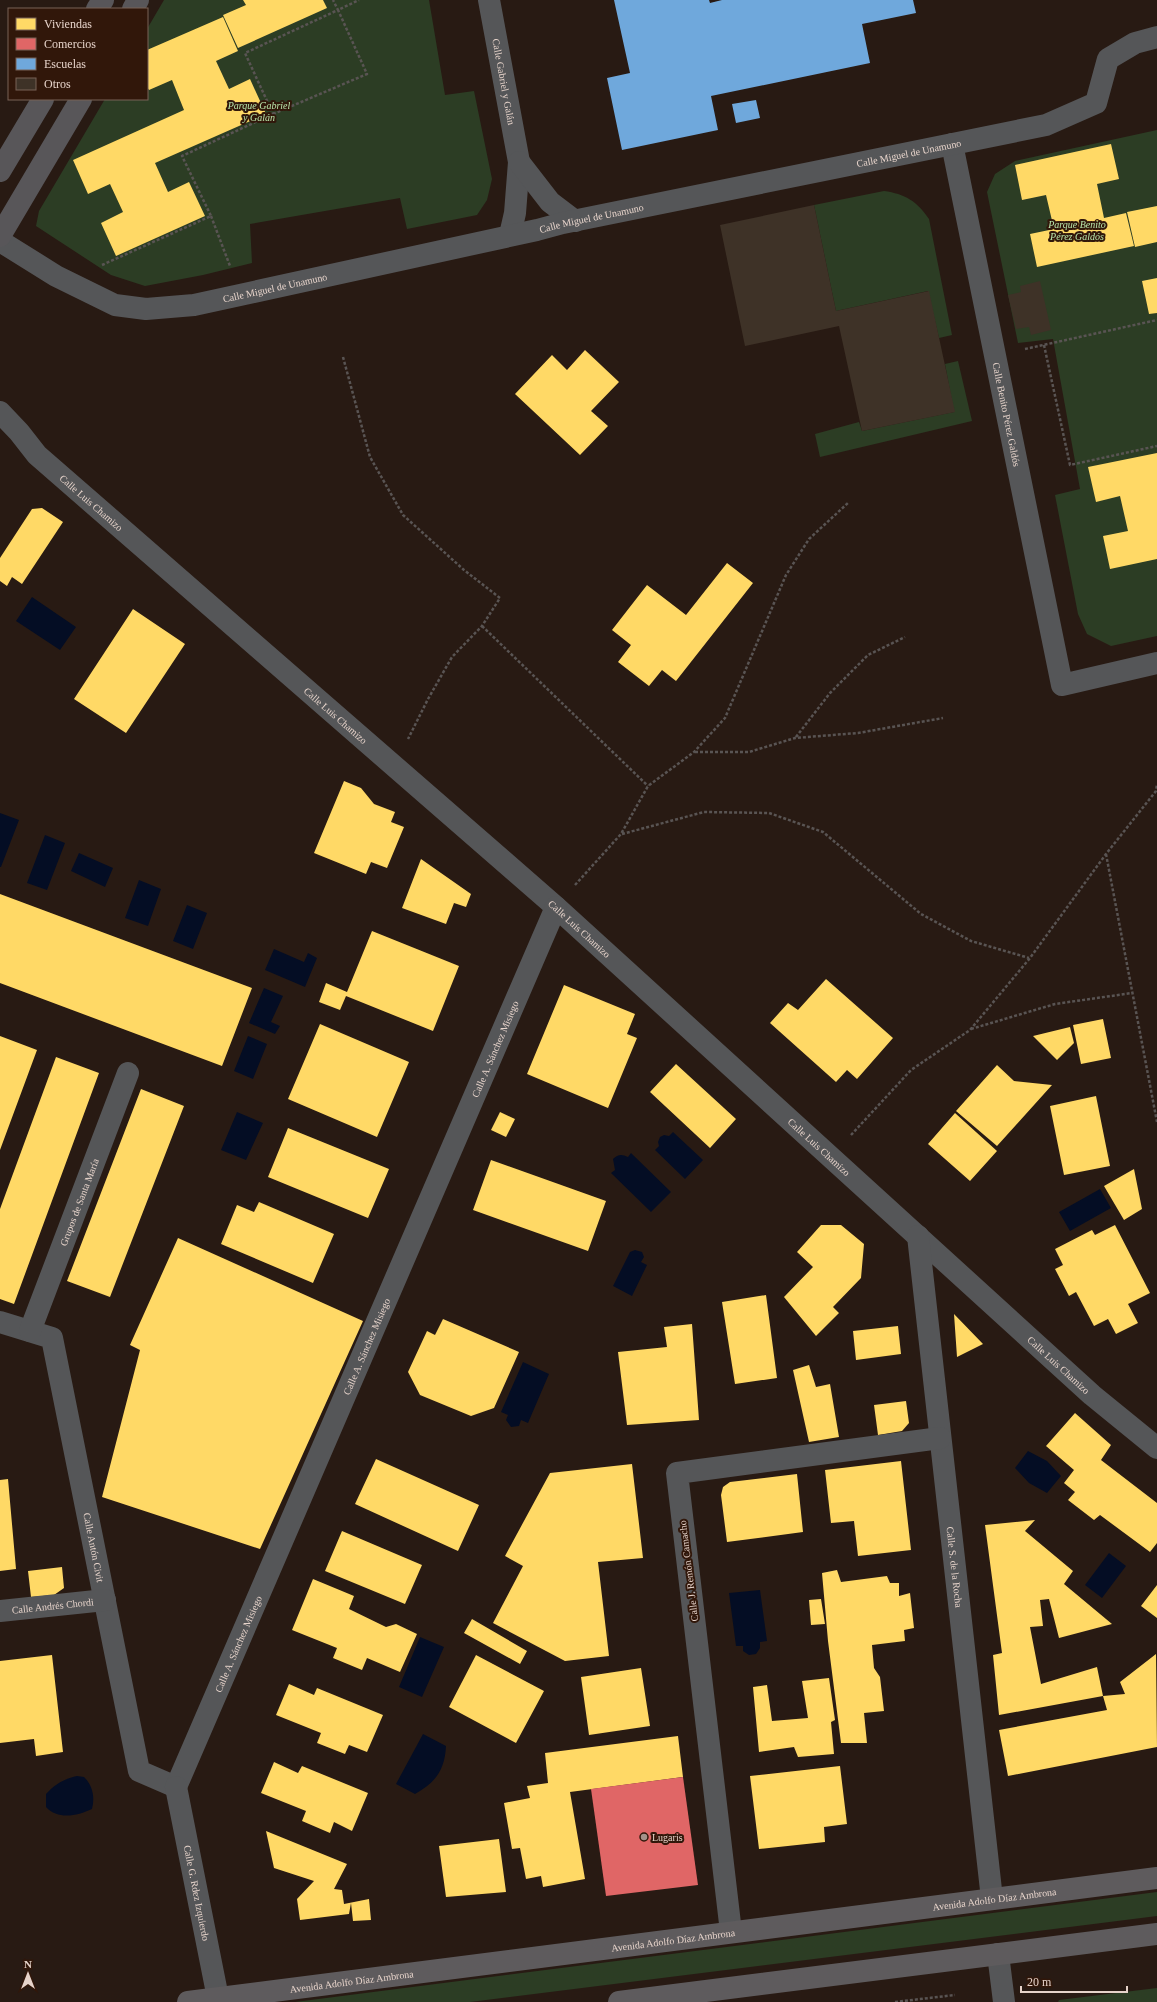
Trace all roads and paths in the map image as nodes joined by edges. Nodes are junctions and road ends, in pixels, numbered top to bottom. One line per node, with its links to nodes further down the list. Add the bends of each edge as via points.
1 (334, 0): 4 (path)
2 (359, 0): 4 (path)
3 (489, 0): 10 (street, Calle Gabriel y Galán)
4 (338, 10): 8 (path, via 245,53); 8 (path, via 367,74)
5 (1157, 37): 9 (street, Calle Miguel de Unamuno, via 1136,43 1108,59 1096,103 1046,125)
6 (42, 100): 11 (main road)
7 (80, 100): 15 (main road)
8 (273, 114): 12 (path, via 182,156)
9 (952, 144): 13 (street, Calle Miguel de Unamuno); 30 (street, Calle Benito Pérez Galdós, via 1062,685)
10 (519, 162): 13 (street, Calle Gabriel y Galán, via 550,202); 14 (street, Calle Gabriel y Galán)
11 (0, 171)
12 (211, 216): 17 (path); 18 (path)
13 (575, 221): 14 (street, Calle Miguel de Unamuno)
14 (510, 235): 18 (street, Calle Miguel de Unamuno)
15 (0, 236)
16 (0, 241): 18 (street, Calle Miguel de Unamuno, via 56,276 115,306 146,309 194,306)
17 (96, 267)
18 (242, 296)
19 (1157, 320): 20 (path)
20 (1044, 345): 21 (path); 25 (path, via 1070,465)
21 (1023, 350)
22 (343, 357): 28 (path, via 370,457 403,515 464,570 500,598)
23 (0, 412): 26 (street, Calle Luis Chamizo, via 20,432)
24 (0, 436): 26 (street)
25 (1157, 446)
26 (37, 455): 34 (street, Calle Luis Chamizo)
27 (849, 502): 33 (path, via 809,539 786,575 725,718)
28 (482, 626): 34 (path, via 452,657); 36 (path)
29 (905, 636): 32 (path, via 868,655 830,693)
30 (1157, 663)
31 (943, 718): 32 (path, via 858,733)
32 (795, 738): 33 (path, via 749,752)
33 (694, 752): 36 (path)
34 (394, 765): 39 (street, Calle Luis Chamizo)
35 (1157, 784): 38 (path, via 1156,791)
36 (648, 786): 37 (path)
37 (621, 834): 39 (path); 40 (path, via 704,812 769,813 823,832 921,914 971,941)
38 (1106, 854): 40 (path); 41 (path)
39 (556, 907): 45 (street, Calle Luis Chamizo); 53 (street, Calle A. Sánchez Misiego)
40 (1030, 958): 42 (path)
41 (1132, 993): 42 (path, via 1055,1004); 44 (path)
42 (970, 1030): 45 (path, via 911,1070 865,1118)
43 (128, 1073): 48 (street, Grupos de Santa María)
44 (1157, 1122)
45 (832, 1158): 46 (street, Calle Luis Chamizo)
46 (918, 1236): 49 (street, Calle S. de la Rocha); 50 (street, Calle Luis Chamizo, via 1092,1395)
47 (0, 1322): 48 (street, Calle Antón Civit)
48 (30, 1331): 51 (street, Calle Antón Civit, via 52,1338)
49 (940, 1438): 55 (street, Calle S. de la Rocha); 56 (street, Calle J. Remón Camacho, via 677,1473)
50 (1157, 1448)
51 (105, 1600): 52 (street, Calle Andrés Chordi); 53 (street, Calle Antón Civit, via 140,1772)
52 (0, 1611)
53 (176, 1787): 60 (street, Calle G. Rdez Izquierdo)
54 (1157, 1878): 55 (highway, Avenida Adolfo Díaz Ambrona)
55 (992, 1899): 56 (highway, Avenida Adolfo Díaz Ambrona)
56 (731, 1932): 60 (highway, Avenida Adolfo Díaz Ambrona)
57 (1157, 1934): 58 (highway)
58 (998, 1954): 62 (highway); 64 (street)
59 (955, 1995): 63 (path)
60 (218, 1998): 61 (highway, Avenida Adolfo Díaz Ambrona)
61 (188, 2002)
62 (619, 2002)
63 (895, 2002)
64 (1004, 2002)

